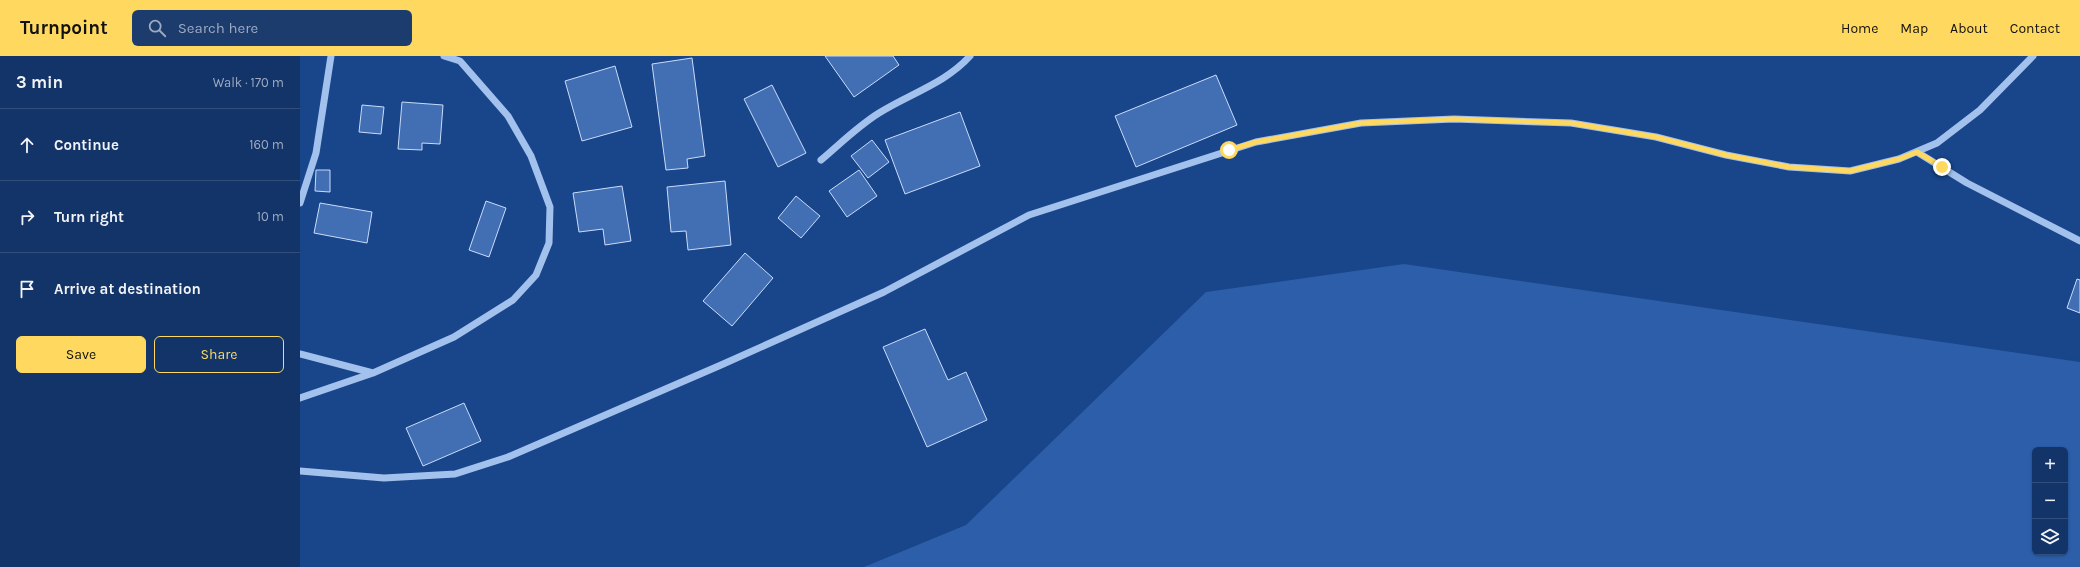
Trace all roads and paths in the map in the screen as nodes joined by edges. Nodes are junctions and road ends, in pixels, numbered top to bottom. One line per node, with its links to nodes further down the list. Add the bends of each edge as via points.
1 (331, 56): 7 (street, via 316,153)
2 (444, 56): 10 (street, via 460,61 508,116 531,156 550,207 549,243 536,275 513,300 454,337)
3 (970, 56): 6 (street, via 943,79 879,113)
4 (2033, 56): 5 (street, via 1980,110 1937,143)
5 (1917, 152): 8 (street, via 1967,183); 12 (street, via 1850,171 1789,167 1726,155 1656,137 1571,123 1454,119 1361,123 1256,142 1029,215 884,292 508,457 456,474 384,478)
6 (821, 160)
7 (300, 203)
8 (2080, 241)
9 (300, 354): 10 (street)
10 (373, 373): 11 (street)
11 (300, 398)
12 (300, 471)

